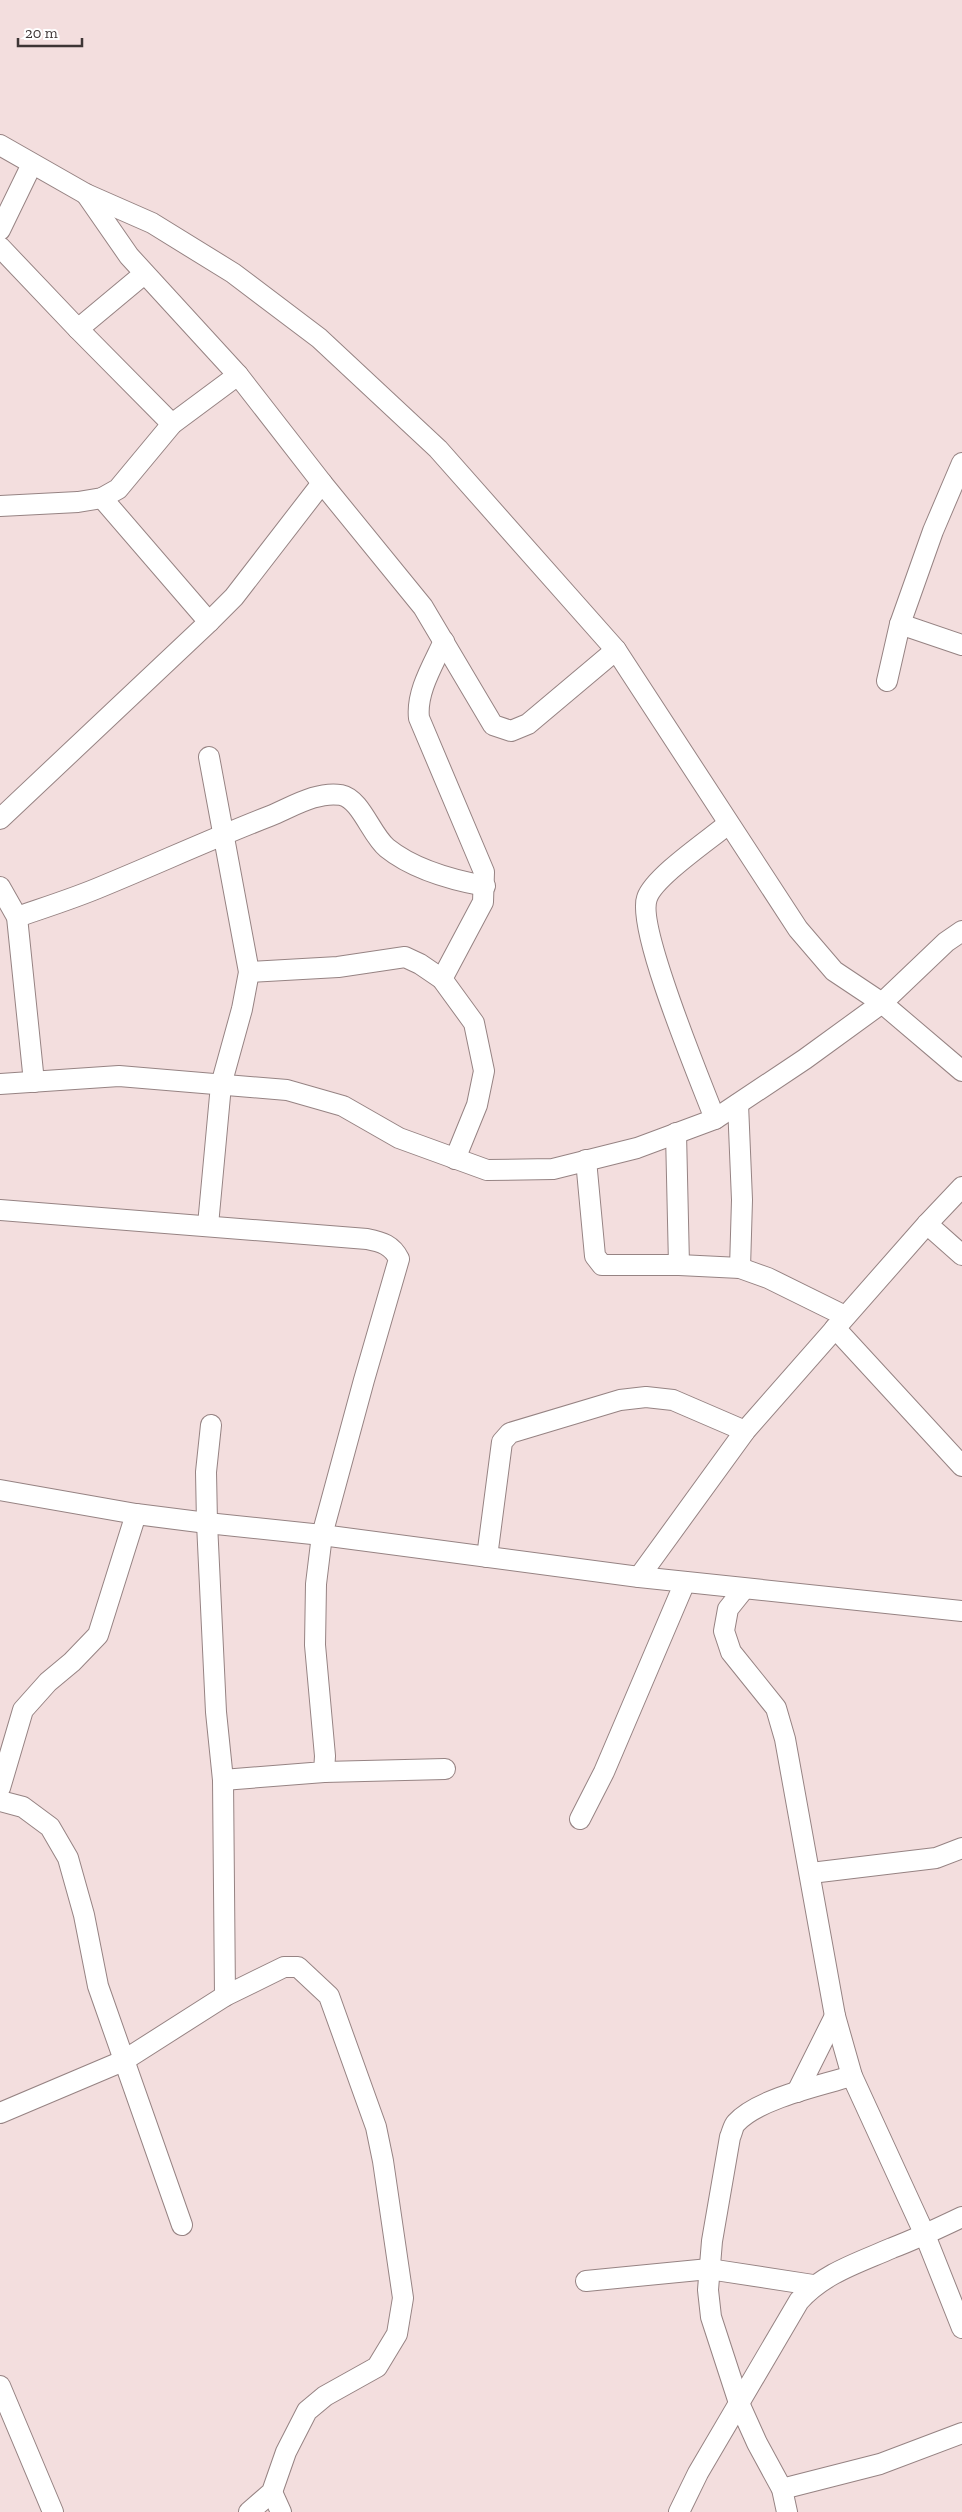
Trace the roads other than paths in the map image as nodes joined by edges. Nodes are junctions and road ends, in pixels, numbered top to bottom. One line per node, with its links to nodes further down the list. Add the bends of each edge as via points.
1 (0, 145): 2 (street)
2 (32, 164): 3 (street); 4 (street)
3 (86, 194): 6 (street); 18 (street, via 178,238 233,273 319,338 438,449)
4 (0, 230)
5 (0, 247): 7 (street)
6 (144, 274): 7 (street); 8 (street)
7 (78, 329): 9 (street)
8 (238, 375): 9 (street); 11 (street)
9 (172, 424): 12 (street, via 118,489)
10 (962, 463): 15 (street, via 933,531)
11 (322, 483): 14 (street, via 234,596); 16 (street, via 423,606)
12 (102, 498): 13 (street); 14 (street)
13 (0, 506)
14 (209, 622): 21 (street)
15 (900, 624): 17 (street); 19 (street)
16 (444, 641): 18 (street, via 493,725 511,731 528,724); 25 (street, via 420,695 417,706 419,718 484,872)
17 (962, 645)
18 (616, 650): 22 (street)
19 (887, 681)
20 (209, 756): 23 (street)
21 (0, 819)
22 (728, 824): 30 (street, via 798,929 834,971); 36 (street, via 656,883 646,899 648,923 663,982)
23 (224, 834): 25 (street, via 323,795 343,795 360,807 370,829 387,848 432,873); 26 (street, via 102,887); 28 (street)
24 (0, 886): 26 (street)
25 (485, 886): 29 (street, via 483,902)
26 (17, 917): 32 (street)
27 (962, 931): 30 (street, via 946,942)
28 (250, 972): 29 (street, via 338,967 405,956); 34 (street)
29 (442, 979): 38 (street, via 474,1023 484,1071 477,1106)
30 (882, 1003): 31 (street); 35 (street)
31 (962, 1071)
32 (34, 1082): 33 (street); 34 (street, via 119,1076)
33 (0, 1084)
34 (221, 1085): 38 (street, via 287,1090 343,1106 399,1138); 43 (street)
35 (738, 1104): 36 (street); 46 (street, via 742,1200)
36 (715, 1119): 37 (street)
37 (676, 1133): 39 (street, via 637,1148); 45 (street)
38 (455, 1159): 39 (street, via 487,1170 553,1169)
39 (586, 1160): 45 (street, via 596,1260 602,1264)
40 (962, 1187): 42 (street)
41 (0, 1210): 43 (street)
42 (927, 1224): 44 (street); 47 (street)
43 (208, 1226): 54 (street, via 367,1239 383,1242 394,1250 399,1259)
44 (962, 1255)
45 (679, 1265): 46 (street)
46 (740, 1268): 47 (street, via 768,1278)
47 (840, 1322): 49 (street); 50 (street)
48 (211, 1424): 53 (street, via 206,1472)
49 (745, 1430): 55 (street, via 673,1400 646,1397 620,1400 510,1433 502,1442); 56 (street)
50 (962, 1466)
51 (0, 1490): 52 (street)
52 (136, 1514): 53 (street); 63 (street, via 98,1635 23,1710)
53 (207, 1523): 54 (street); 62 (street)
54 (322, 1535): 55 (street); 61 (street, via 316,1584 315,1645)
55 (487, 1557): 56 (street)
56 (639, 1577): 57 (street)
57 (685, 1582): 58 (street); 65 (street, via 604,1772)
58 (744, 1589): 59 (street); 67 (street, via 728,1609 724,1631 731,1652 776,1708)
59 (962, 1611)
60 (446, 1769): 61 (street)
61 (324, 1772): 62 (street)
62 (222, 1780): 68 (street)
63 (0, 1788)
64 (0, 1801): 70 (street, via 23,1808 50,1827 68,1858 84,1915 98,1986)
65 (580, 1819)
66 (962, 1848): 67 (street, via 936,1858)
67 (811, 1873): 69 (street)
68 (225, 1996): 70 (street); 85 (street, via 284,1967 298,1967 329,1996 376,2126 403,2298 397,2334 377,2367 325,2396 307,2410 286,2452)
69 (835, 2016): 71 (street); 72 (street)
70 (123, 2060): 73 (street); 75 (street)
71 (852, 2076): 72 (street); 76 (street)
72 (797, 2092): 77 (street, via 752,2110 735,2124 730,2137)
73 (0, 2113)
74 (962, 2216): 76 (street)
75 (182, 2225)
76 (924, 2235): 79 (street, via 828,2275); 80 (street)
77 (709, 2269): 78 (street); 79 (street); 82 (street, via 711,2317)
78 (586, 2281)
79 (813, 2285): 82 (street, via 799,2301)
80 (962, 2328)
81 (0, 2386): 86 (street)
82 (739, 2404): 84 (street); 89 (street)
83 (962, 2433): 84 (street, via 880,2464)
84 (782, 2489): 90 (street)
85 (272, 2492): 87 (street); 88 (street)
86 (53, 2512)
87 (249, 2512)
88 (282, 2512)
89 (679, 2512)
90 (787, 2512)

